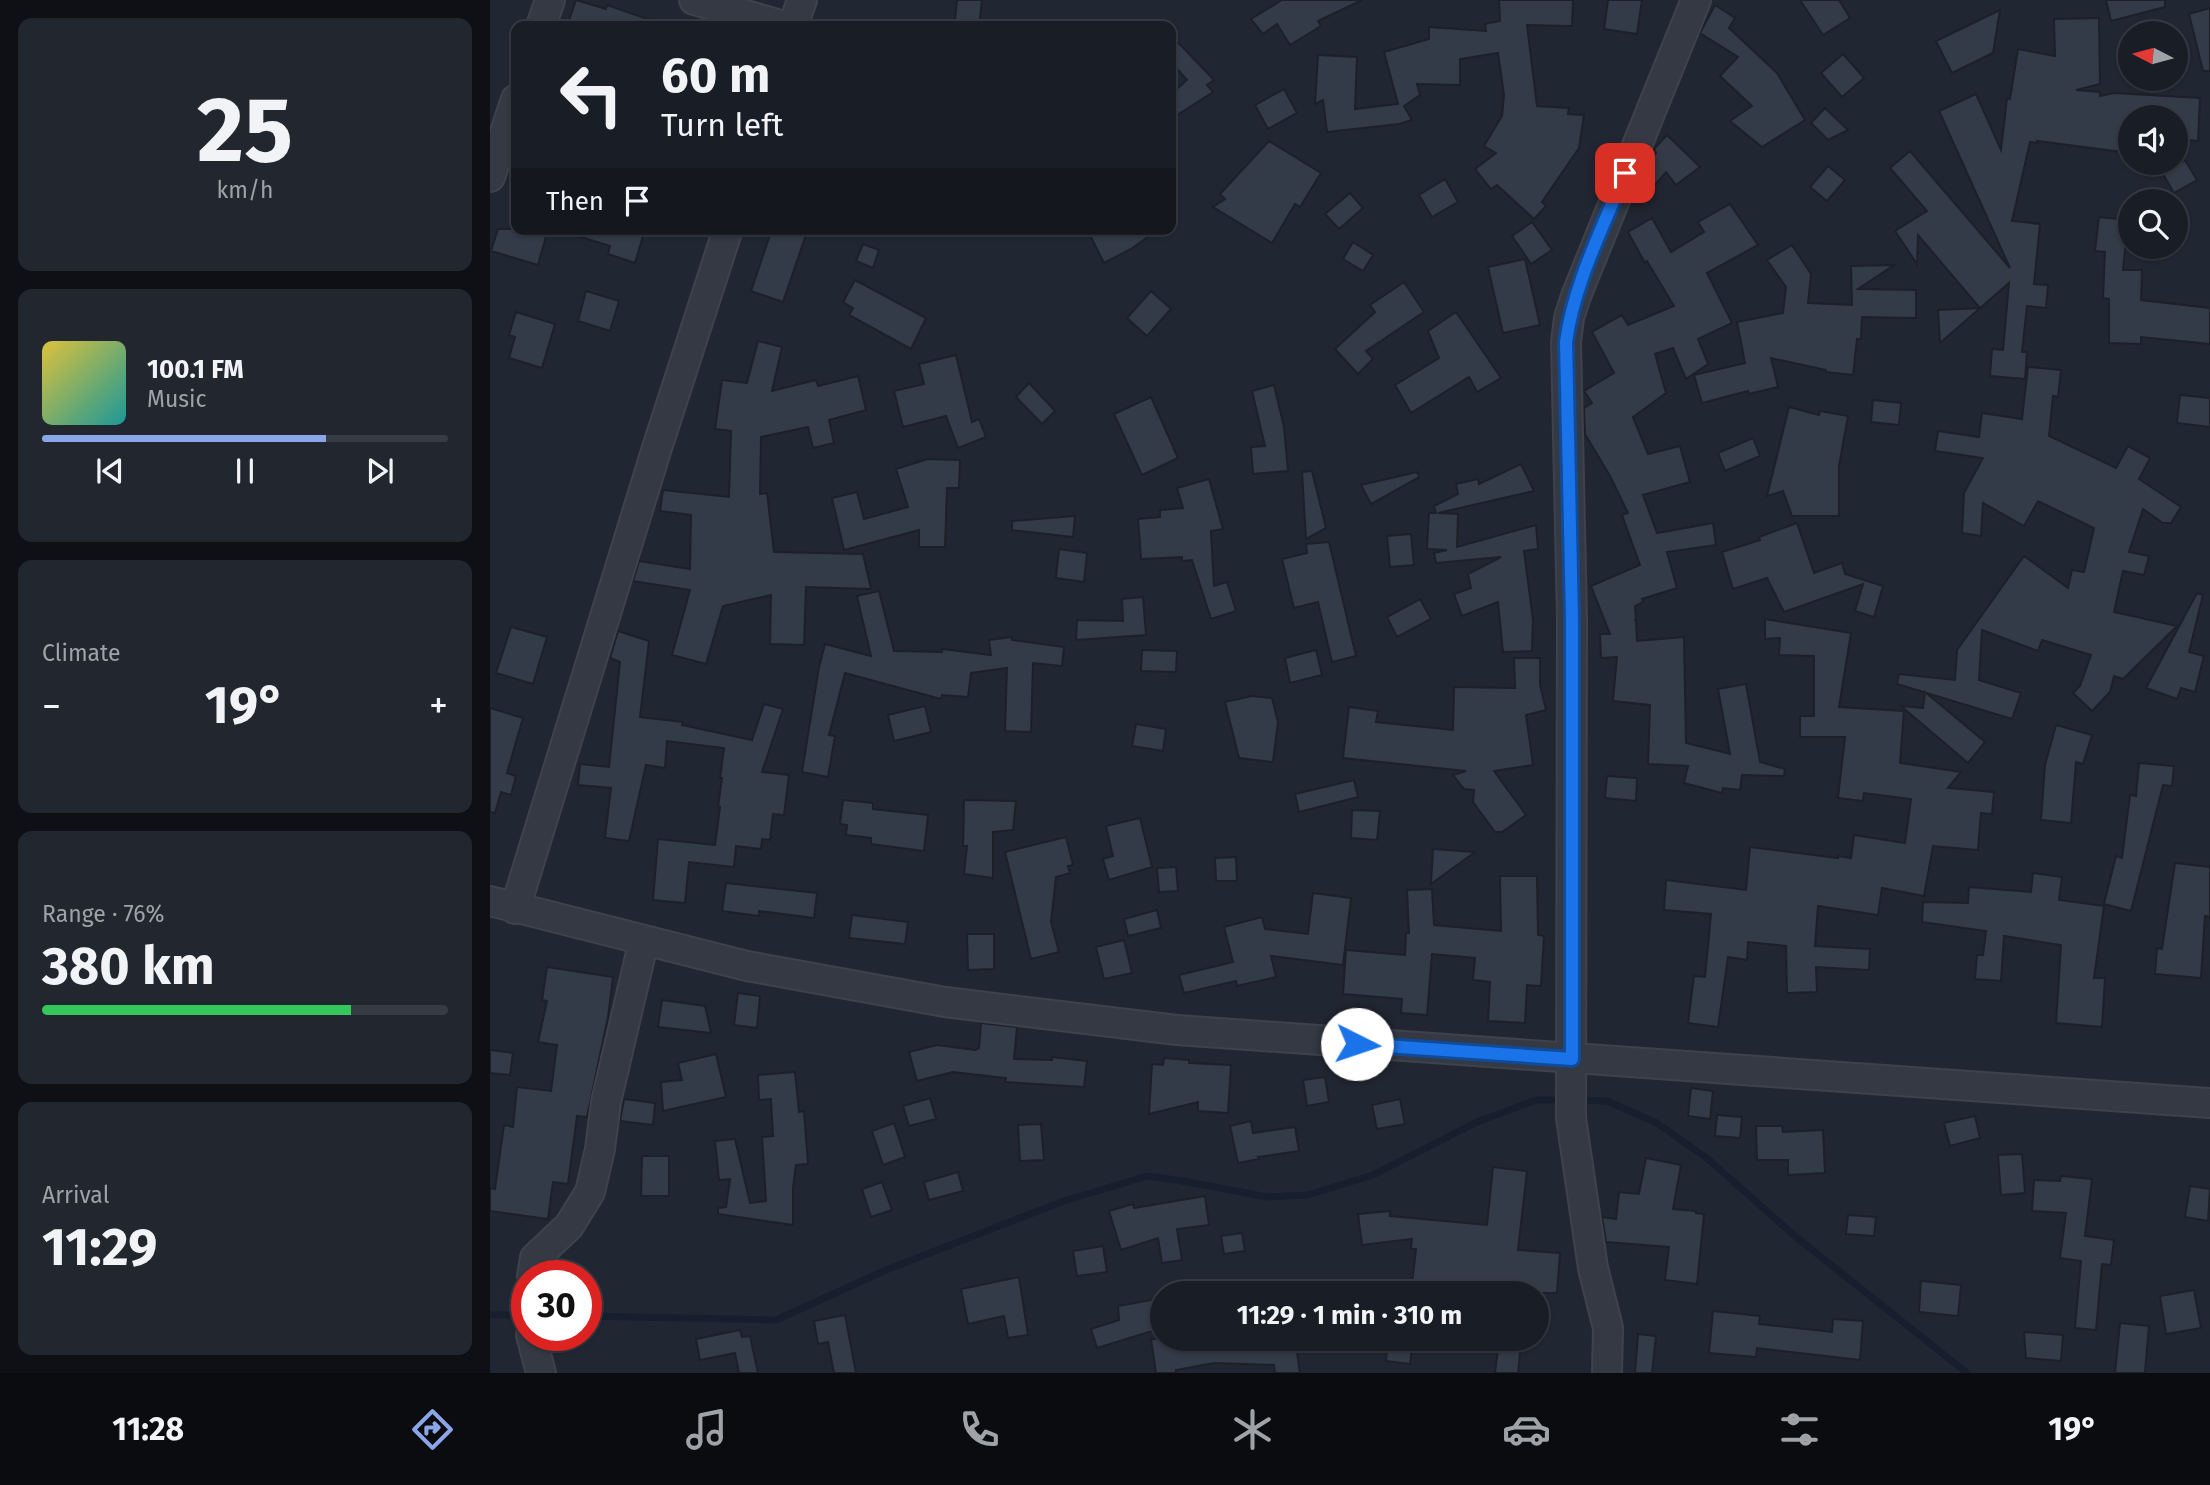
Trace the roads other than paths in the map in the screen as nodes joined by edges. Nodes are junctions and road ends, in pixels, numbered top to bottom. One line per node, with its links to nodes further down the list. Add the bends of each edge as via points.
1 (550, 0): 5 (street)
2 (694, 0): 6 (street)
3 (802, 0): 7 (street)
4 (1696, 0): 13 (street, via 1576,296 1566,342 1572,619)
5 (543, 21)
6 (767, 21)
7 (795, 21)
8 (511, 114): 9 (street)
9 (490, 177)
10 (726, 235): 11 (street)
11 (503, 905): 12 (street)
12 (644, 940): 13 (street, via 747,966 959,1004); 15 (street, via 590,1192 569,1226)
13 (1572, 1068): 14 (street); 18 (street, via 1571,1118 1593,1268 1608,1328)
14 (2210, 1103)
15 (535, 1260)
16 (535, 1351): 17 (street)
17 (541, 1373)
18 (1607, 1373)

